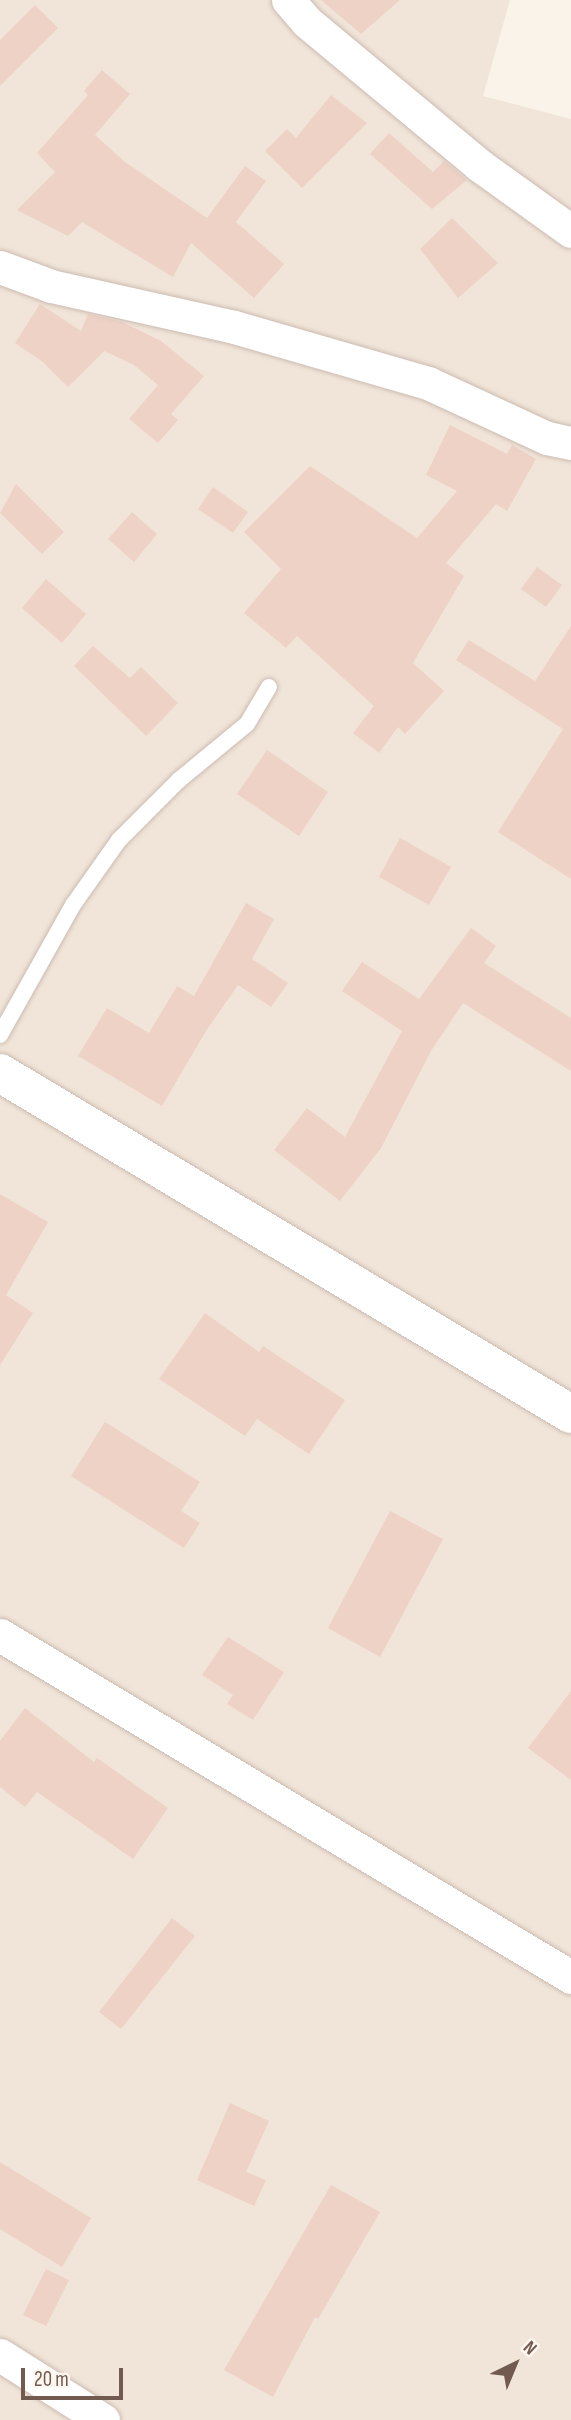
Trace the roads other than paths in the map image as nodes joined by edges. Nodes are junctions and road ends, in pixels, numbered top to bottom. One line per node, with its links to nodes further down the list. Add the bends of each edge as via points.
1 (288, 0): 2 (street, via 307,22 479,165)
2 (571, 231)
3 (0, 267): 4 (street, via 51,286 234,327 428,383 547,438)
4 (571, 443)
5 (269, 687): 6 (lane, via 247,724 179,780 119,840 73,905)
6 (0, 1035)
7 (0, 1073): 8 (main road)
8 (571, 1414)
9 (0, 1635): 10 (street)
10 (571, 1977)
11 (0, 2355): 12 (street)
12 (103, 2420)

